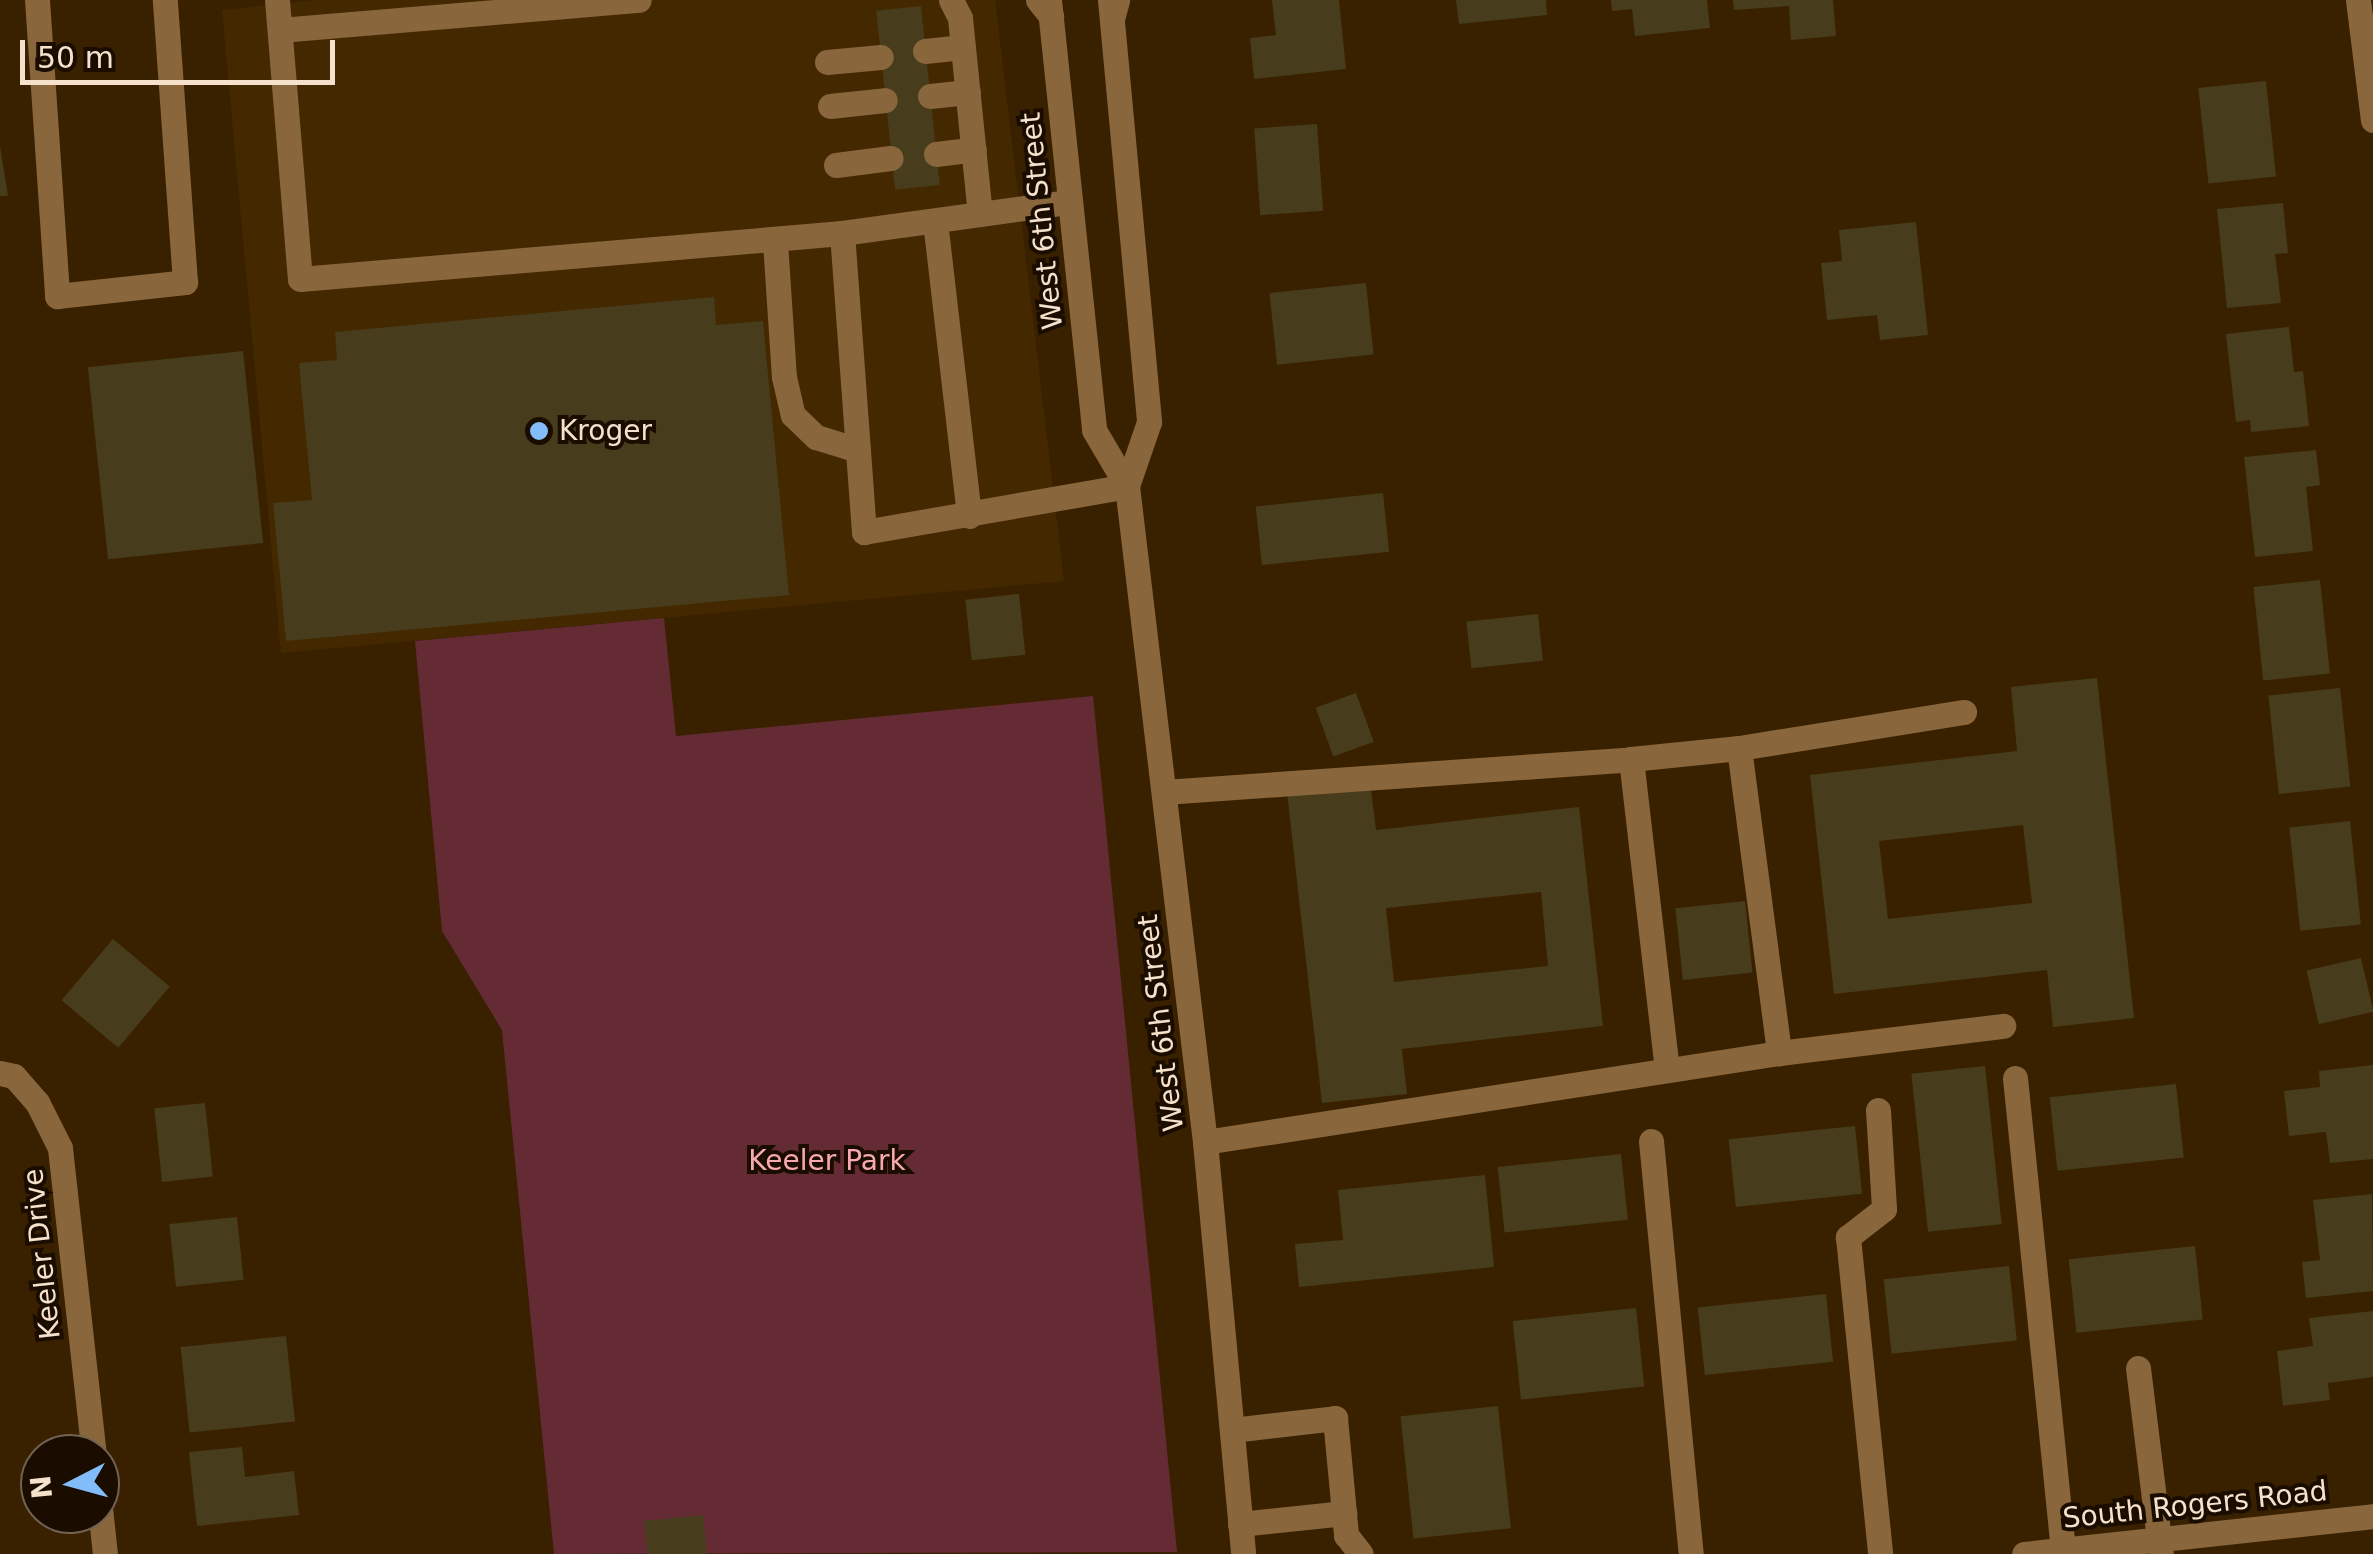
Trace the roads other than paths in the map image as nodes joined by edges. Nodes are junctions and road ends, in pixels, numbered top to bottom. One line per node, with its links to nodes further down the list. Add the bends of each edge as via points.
1 (37, 0): 2 (street, via 57,296 185,282)
2 (165, 0)
3 (277, 0): 10 (street)
4 (638, 0): 8 (street)
5 (951, 0): 11 (street)
6 (2358, 0): 19 (street)
7 (1046, 5): 24 (street, West 6th Street)
8 (497, 6): 10 (street)
9 (1113, 6): 30 (street, West 6th Street, via 1150,422)
10 (280, 30): 28 (street, via 300,278)
11 (963, 47): 12 (street); 15 (street)
12 (925, 51)
13 (881, 57): 14 (street)
14 (827, 62)
15 (968, 92): 16 (street); 20 (street)
16 (930, 96)
17 (885, 100): 18 (street)
18 (830, 106)
19 (2373, 120)
20 (974, 149): 21 (street); 25 (street)
21 (936, 154)
22 (891, 158): 23 (street)
23 (836, 165)
24 (1069, 202): 25 (street); 30 (street, West 6th Street, via 1094,430)
25 (980, 214): 26 (street)
26 (935, 220): 27 (street); 31 (street)
27 (842, 233): 28 (street); 29 (street)
28 (775, 242): 29 (street, via 784,377 793,415 816,437)
29 (858, 450): 31 (street, via 864,532)
30 (1128, 486): 31 (street); 35 (street, West 6th Street)
31 (969, 516)
32 (1964, 712): 33 (street)
33 (1739, 748): 34 (street); 37 (street)
34 (1631, 759): 35 (street); 38 (street)
35 (1164, 792): 43 (street, West 6th Street)
36 (2003, 1026): 37 (street)
37 (1779, 1054): 38 (street)
38 (1667, 1070): 43 (street)
39 (0, 1073): 46 (street, Keeler Drive, via 14,1076 37,1102 60,1148)
40 (2015, 1078): 51 (street)
41 (1878, 1110): 55 (street, via 1884,1209 1848,1236)
42 (1651, 1141): 54 (street)
43 (1205, 1142): 45 (street, West 6th Street)
44 (2138, 1368): 50 (street)
45 (1232, 1430): 47 (street, via 1334,1418); 49 (street, West 6th Street)
46 (92, 1434)
47 (1344, 1512): 49 (street); 53 (street, via 1346,1535)
48 (2373, 1516): 50 (street, South Rogers Road)
49 (1240, 1524): 52 (street, West 6th Street)
50 (2160, 1547): 51 (street, South Rogers Road)
51 (2063, 1550): 56 (street, South Rogers Road)
52 (1243, 1554)
53 (1361, 1554)
54 (1692, 1554)
55 (1880, 1554)
56 (2024, 1554)

